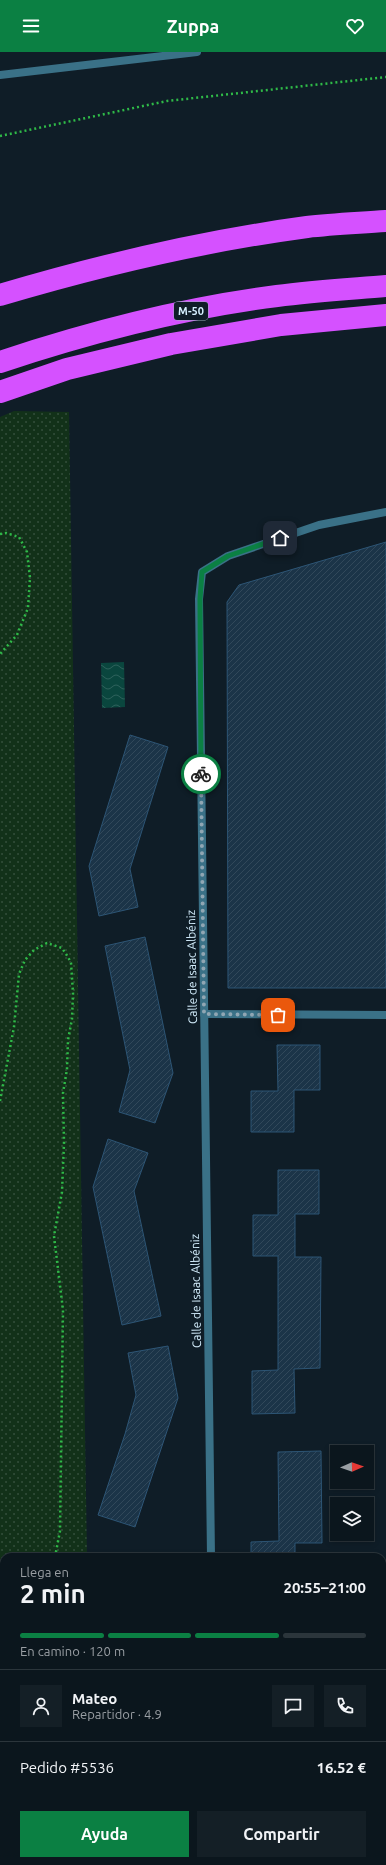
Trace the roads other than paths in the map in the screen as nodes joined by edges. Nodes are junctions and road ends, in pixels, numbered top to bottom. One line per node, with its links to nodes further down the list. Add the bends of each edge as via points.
1 (197, 52): 2 (street)
2 (0, 75)
3 (386, 208): 5 (highway, via 308,215 168,239 71,262)
4 (386, 221): 7 (highway, via 308,227 169,250)
5 (0, 283)
6 (386, 286): 9 (highway, M-50, via 277,296 172,314 57,343)
7 (0, 295)
8 (386, 315): 10 (highway, via 280,325 171,344 67,369)
9 (0, 362)
10 (0, 392)
11 (386, 512): 12 (street, Calle de Isaac Albéniz, via 319,525 228,556 202,572 200,599)
12 (204, 1014): 13 (street); 14 (street, Calle de Isaac Albéniz)
13 (386, 1015)
14 (211, 1553)

